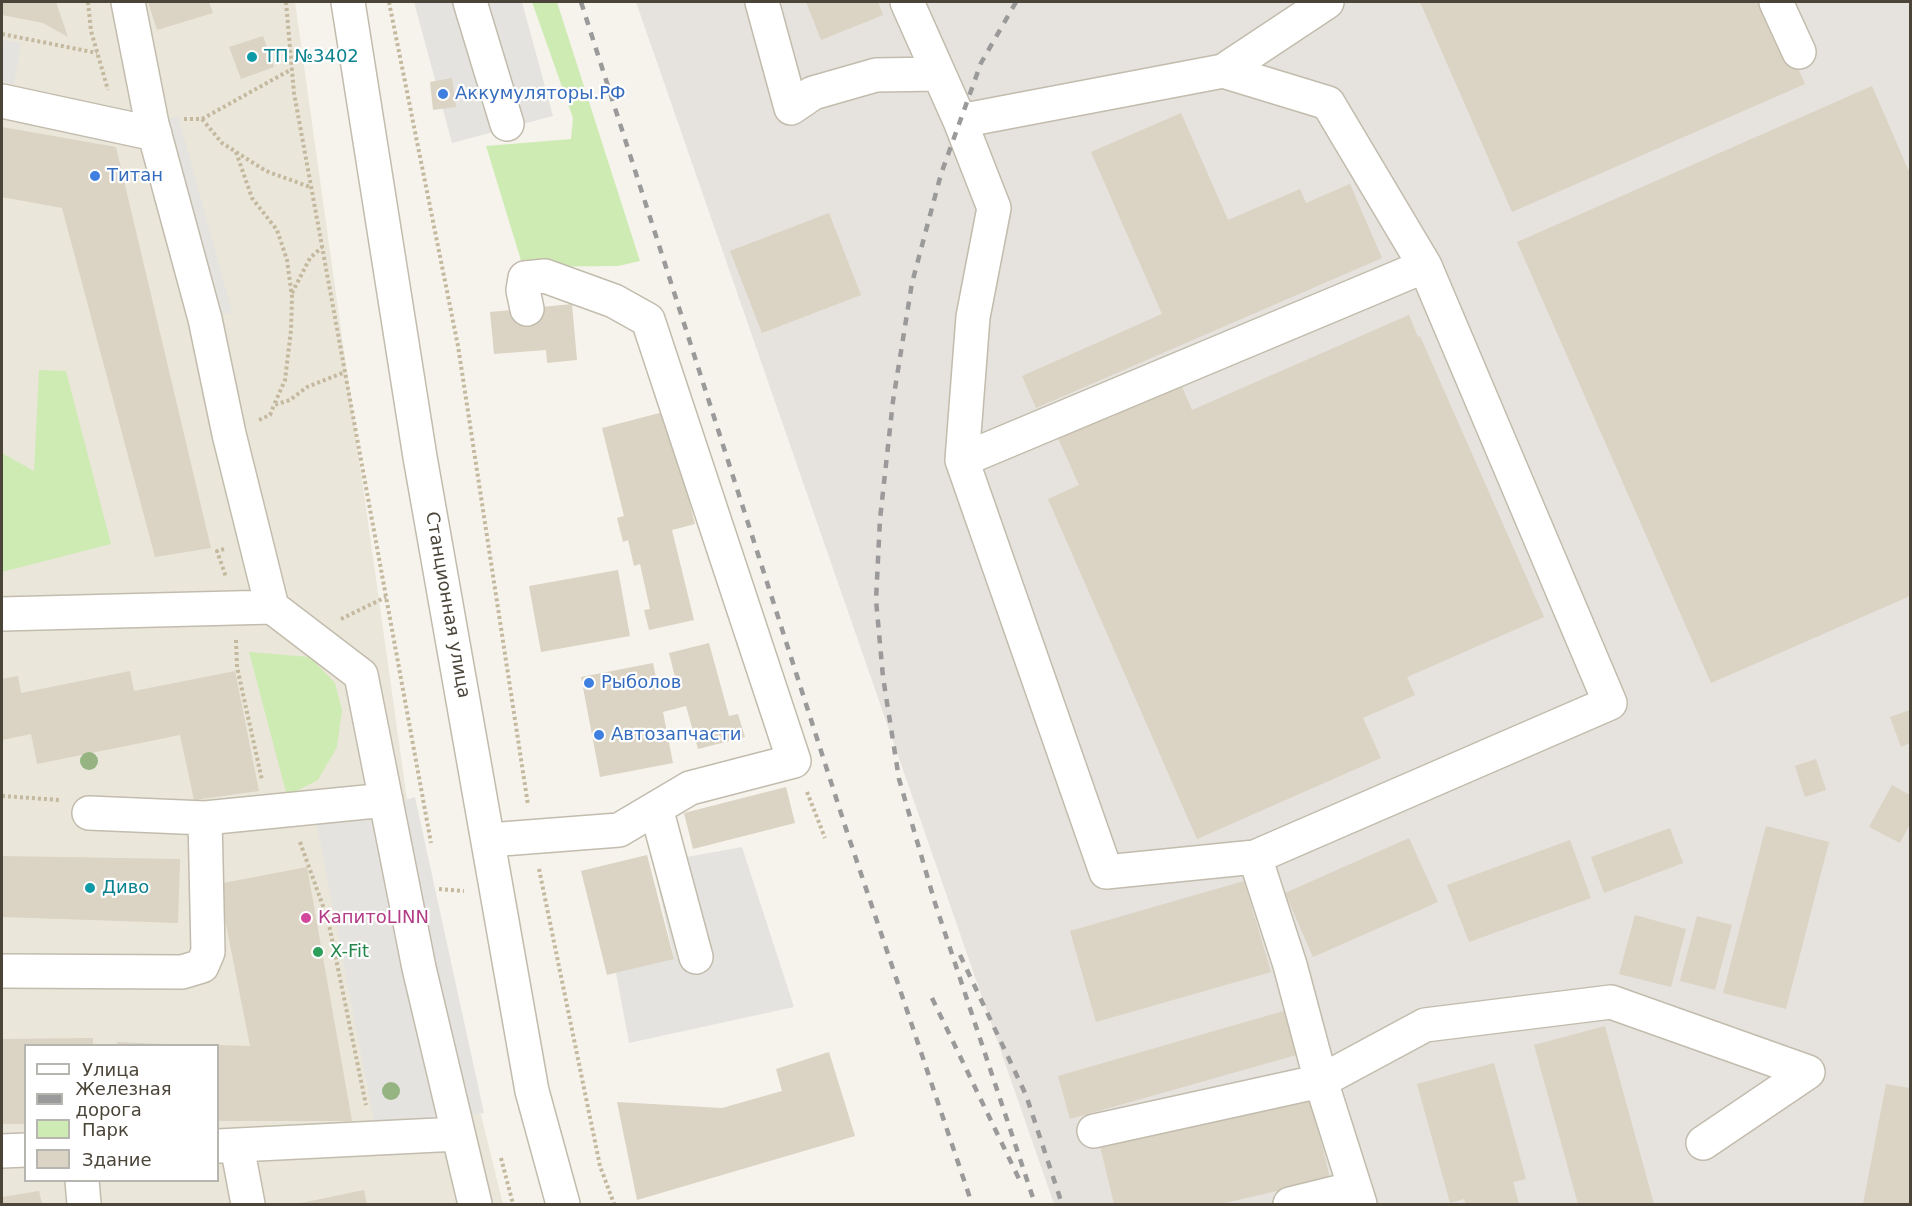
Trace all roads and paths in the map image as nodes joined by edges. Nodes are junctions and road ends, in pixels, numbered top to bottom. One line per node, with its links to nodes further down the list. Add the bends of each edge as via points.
1 (128, 2): 20 (street)
2 (286, 2): 13 (path)
3 (348, 2): 42 (street, Станционная улица, via 420,457)
4 (388, 2): 40 (path, via 458,346)
5 (470, 2): 19 (street)
6 (762, 2): 15 (street, via 791,108 813,93 876,75)
7 (907, 2): 15 (street)
8 (1327, 2): 14 (street)
9 (1776, 2): 11 (street)
10 (2, 34): 12 (path)
11 (1799, 52)
12 (97, 53)
13 (292, 69): 17 (path); 22 (path)
14 (1223, 72): 18 (street); 24 (street, via 1328,102)
15 (939, 74): 18 (street)
16 (2, 101): 20 (street)
17 (202, 119): 20 (path); 21 (path, via 222,143)
18 (960, 122): 30 (street, via 994,208 973,317)
19 (507, 124)
20 (154, 127): 29 (street, via 205,319)
21 (236, 152): 22 (path, via 266,171); 25 (path, via 252,198 277,230)
22 (311, 187): 23 (path)
23 (322, 247): 25 (path, via 310,258); 27 (path)
24 (1425, 266): 30 (street); 44 (street, via 1610,703)
25 (292, 294): 28 (path, via 285,381)
26 (527, 309): 36 (street, via 525,278 545,276 614,301 648,320 794,761 690,788)
27 (345, 372): 28 (path); 31 (path)
28 (274, 405): 29 (path, via 270,415)
29 (229, 434): 32 (street)
30 (962, 460): 44 (street, via 1106,872)
31 (386, 597): 34 (path, via 326,626); 43 (path)
32 (272, 607): 33 (street); 34 (street)
33 (2, 614)
34 (314, 639): 35 (street, via 361,675)
35 (386, 800): 38 (street); 52 (street, via 419,968)
36 (656, 808): 40 (street, via 619,830); 48 (street)
37 (88, 813): 38 (street)
38 (205, 818): 49 (street, via 208,952 202,966 182,972)
39 (820, 825): 41 (path)
40 (533, 837): 42 (street); 66 (path, via 600,1166)
41 (825, 838)
42 (489, 840): 65 (street, Станционная улица, via 532,1091)
43 (433, 854)
44 (1254, 857): 50 (street, via 1290,965)
45 (437, 878): 46 (path)
46 (441, 900)
47 (328, 920): 51 (path)
48 (696, 957)
49 (2, 971)
50 (1322, 1081): 53 (street); 54 (street, via 1425,1025 1611,1002 1808,1072); 60 (street)
51 (367, 1109)
52 (444, 1130): 55 (street); 63 (street)
53 (1094, 1131)
54 (1703, 1143)
55 (227, 1146): 62 (street)
56 (498, 1148): 64 (path)
57 (24, 1150): 58 (street)
58 (2, 1151)
59 (82, 1182): 61 (street)
60 (1357, 1196): 67 (street)
61 (84, 1204)
62 (248, 1204)
63 (475, 1204)
64 (513, 1204)
65 (563, 1204)
66 (614, 1204)
67 (1290, 1204)

